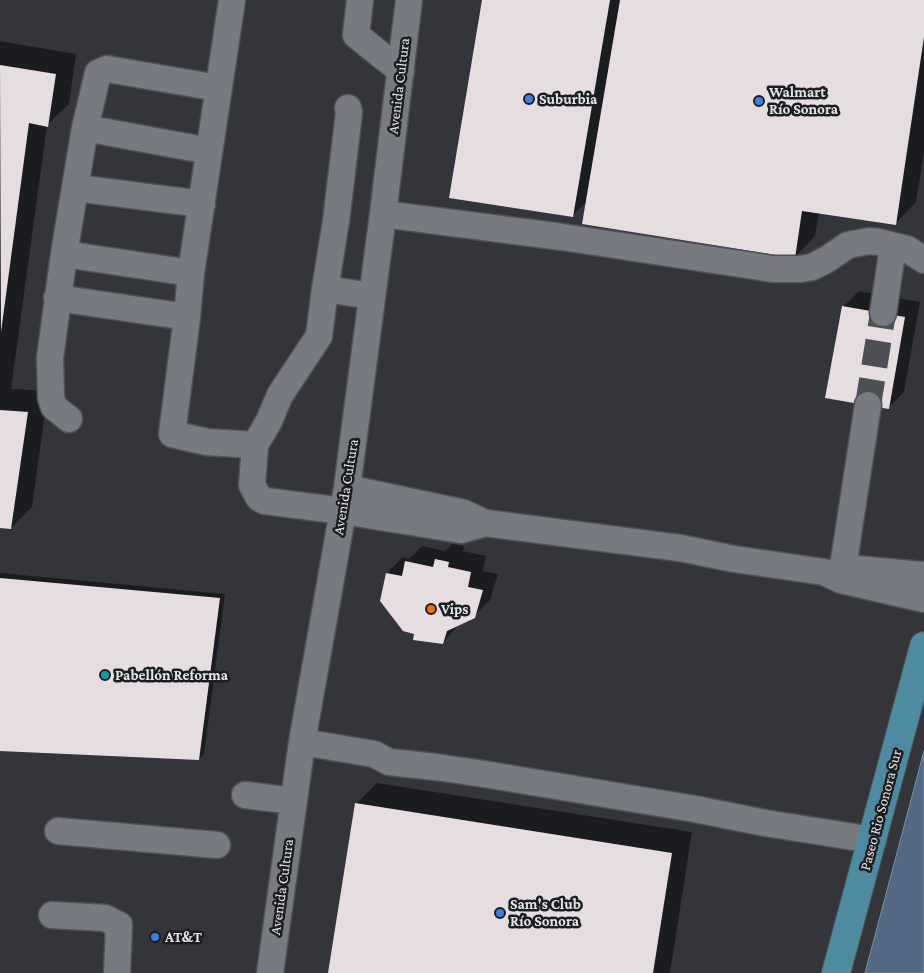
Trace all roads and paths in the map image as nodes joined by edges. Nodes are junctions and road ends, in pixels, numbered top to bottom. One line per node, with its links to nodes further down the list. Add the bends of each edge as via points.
1 (232, 0): 5 (street)
2 (360, 0): 4 (street, via 356,35)
3 (409, 0): 4 (street, Avenida Cultura)
4 (401, 71): 11 (street, Avenida Cultura)
5 (218, 88): 7 (street, via 103,70 98,73); 8 (street)
6 (348, 108): 15 (street)
7 (86, 128): 8 (street); 9 (street)
8 (209, 151): 10 (street)
9 (76, 188): 10 (street); 13 (street)
10 (202, 204): 14 (street)
11 (383, 214): 12 (street, via 773,269 812,267 858,242 879,242); 16 (street, Avenida Cultura)
12 (912, 250): 18 (street)
13 (64, 254): 14 (street); 17 (street)
14 (191, 273): 19 (street)
15 (325, 289): 16 (street); 22 (street, via 319,336 280,395)
16 (372, 296): 23 (street, Avenida Cultura)
17 (57, 298): 19 (street); 21 (street, via 50,358 51,398 54,407)
18 (883, 313)
19 (187, 317): 22 (street, via 172,434 207,442)
20 (868, 405): 24 (street)
21 (69, 419)
22 (255, 445): 23 (street, via 252,484 259,498 265,501)
23 (345, 500): 24 (street, via 461,530 485,523 672,547); 28 (street, Avenida Cultura)
24 (836, 573): 25 (street); 26 (street)
25 (924, 575)
26 (924, 599)
27 (924, 646): 32 (main road, Paseo Rio Sonora Sur)
28 (301, 750): 30 (street, Avenida Cultura); 32 (street, via 373,768 389,762 494,775)
29 (246, 795): 30 (street)
30 (294, 801): 36 (street, Avenida Cultura)
31 (58, 831): 33 (street)
32 (873, 840): 37 (main road, Paseo Rio Sonora Sur)
33 (217, 845)
34 (52, 915): 35 (street, via 105,918 120,925)
35 (116, 973)
36 (270, 973)
37 (836, 973)

